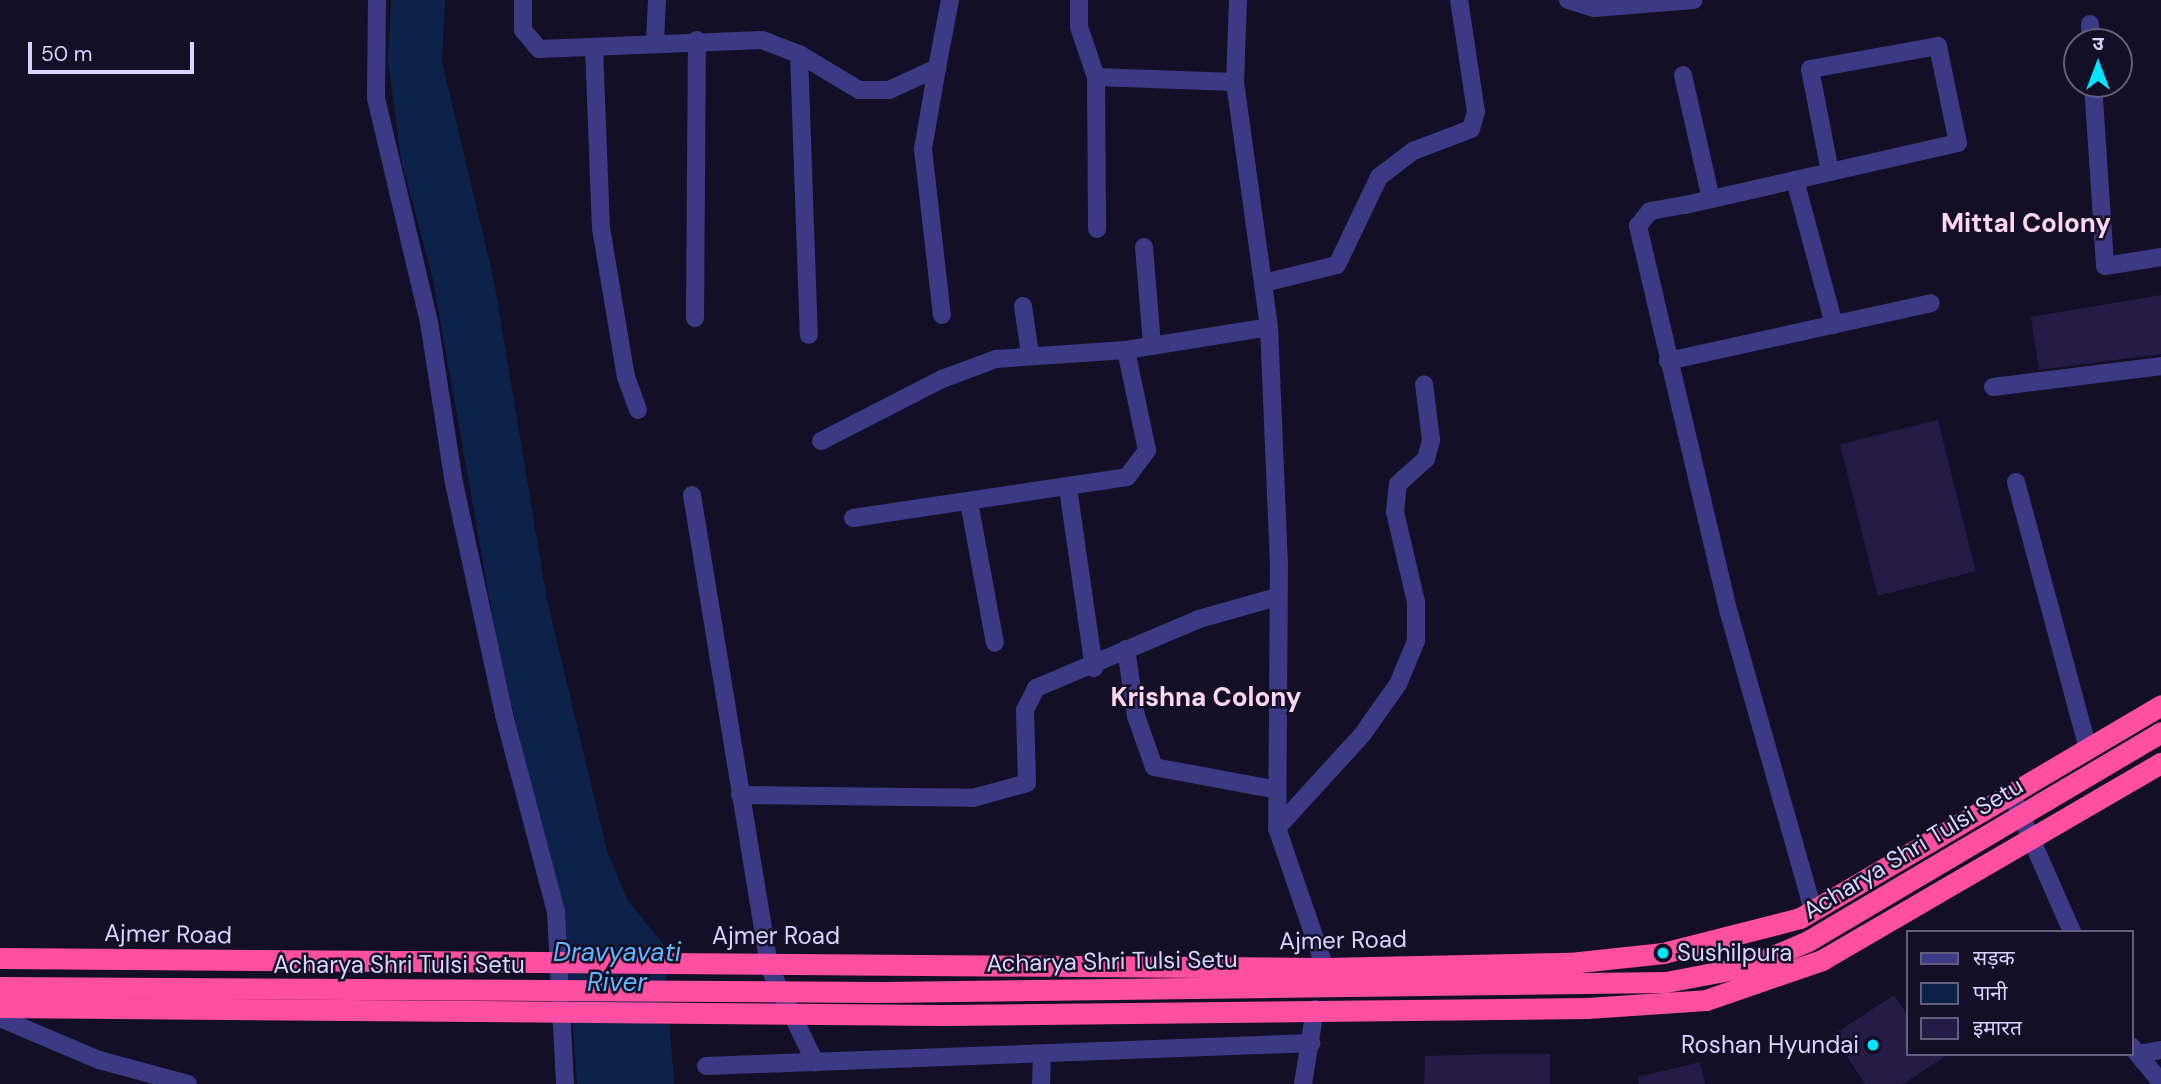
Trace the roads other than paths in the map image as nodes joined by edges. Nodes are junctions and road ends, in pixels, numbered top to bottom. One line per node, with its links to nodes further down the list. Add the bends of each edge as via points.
1 (377, 0): 77 (street, via 376,98 429,322 454,483 504,715 556,912)
2 (523, 0): 12 (street, via 528,42 539,49)
3 (657, 0): 11 (street)
4 (950, 0): 14 (street)
5 (1079, 0): 16 (street, via 1079,27)
6 (1238, 0): 17 (street)
7 (1459, 0): 25 (street, via 1476,113 1471,129 1413,151 1378,177 1352,245 1337,265)
8 (1568, 0): 9 (street, via 1594,8)
9 (1694, 0)
10 (697, 40): 11 (street); 13 (street, via 762,40); 29 (street)
11 (655, 41): 12 (street)
12 (594, 47): 40 (street, via 601,228 625,377)
13 (799, 54): 14 (street, via 859,90 889,90); 32 (street)
14 (937, 68): 28 (street, via 923,149)
15 (1683, 75): 21 (street)
16 (1096, 77): 17 (street); 22 (street)
17 (1235, 82): 25 (street)
18 (2094, 98): 24 (street, via 2105,266)
19 (1830, 172): 19 (street, via 1958,143 1938,46 1811,69); 20 (street)
20 (1795, 180): 21 (street); 30 (street)
21 (1711, 199): 36 (street, via 1650,211 1638,226)
22 (1097, 229)
23 (1144, 247): 33 (street)
24 (2161, 257)
25 (1264, 283): 31 (street)
26 (1931, 303): 30 (street)
27 (1023, 306): 35 (street)
28 (942, 315)
29 (695, 318)
30 (1833, 325): 36 (street)
31 (1269, 327): 33 (street); 47 (street)
32 (809, 335)
33 (1152, 345): 34 (street)
34 (1126, 350): 35 (street); 43 (street, via 1147,450 1141,466 1127,477)
35 (1030, 354): 41 (street, via 942,379)
36 (1668, 361): 60 (street, via 1729,614)
37 (2161, 366): 39 (street)
38 (1424, 384): 58 (street, via 1431,440 1426,460 1398,484 1395,512 1416,602 1416,641 1398,684 1362,735)
39 (1993, 387)
40 (638, 410)
41 (821, 441)
42 (2016, 482): 53 (street)
43 (1068, 488): 45 (street); 50 (street)
44 (692, 495): 56 (street)
45 (969, 502): 46 (street); 48 (street)
46 (853, 518)
47 (1278, 597): 49 (street); 55 (street)
48 (995, 643)
49 (1126, 649): 50 (street); 55 (street, via 1136,716 1154,767)
50 (1094, 668): 56 (street, via 1036,688 1025,710 1027,783 973,798)
51 (2161, 705): 53 (highway, Ajmer Road)
52 (2161, 732): 64 (highway, Acharya Shri Tulsi Setu, via 1808,941 1750,966 1666,982 882,992)
53 (2088, 748): 57 (highway, Ajmer Road)
54 (2161, 763): 59 (highway)
55 (1273, 789): 58 (street)
56 (740, 795): 72 (street, via 769,967)
57 (2012, 796): 59 (street); 60 (highway, Ajmer Road)
58 (1277, 828): 63 (street)
59 (2031, 838): 61 (street); 66 (highway, via 1822,960 1706,1000 1587,1009)
60 (1814, 910): 63 (highway, Ajmer Road, via 1740,936 1663,953 1570,962)
61 (2071, 930)
62 (0, 958): 63 (highway, Ajmer Road)
63 (1325, 968)
64 (0, 987)
65 (0, 1007): 66 (highway, via 802,1014)
66 (1315, 1009): 68 (street)
67 (0, 1018): 74 (street)
68 (1312, 1043): 71 (street); 79 (street)
69 (2161, 1049): 70 (street)
70 (2135, 1050): 75 (street)
71 (1042, 1054): 72 (street); 78 (street)
72 (815, 1062): 73 (street)
73 (706, 1066)
74 (157, 1079): 76 (street)
75 (2158, 1082)
76 (188, 1084)
77 (565, 1084)
78 (1041, 1084)
79 (1303, 1084)

